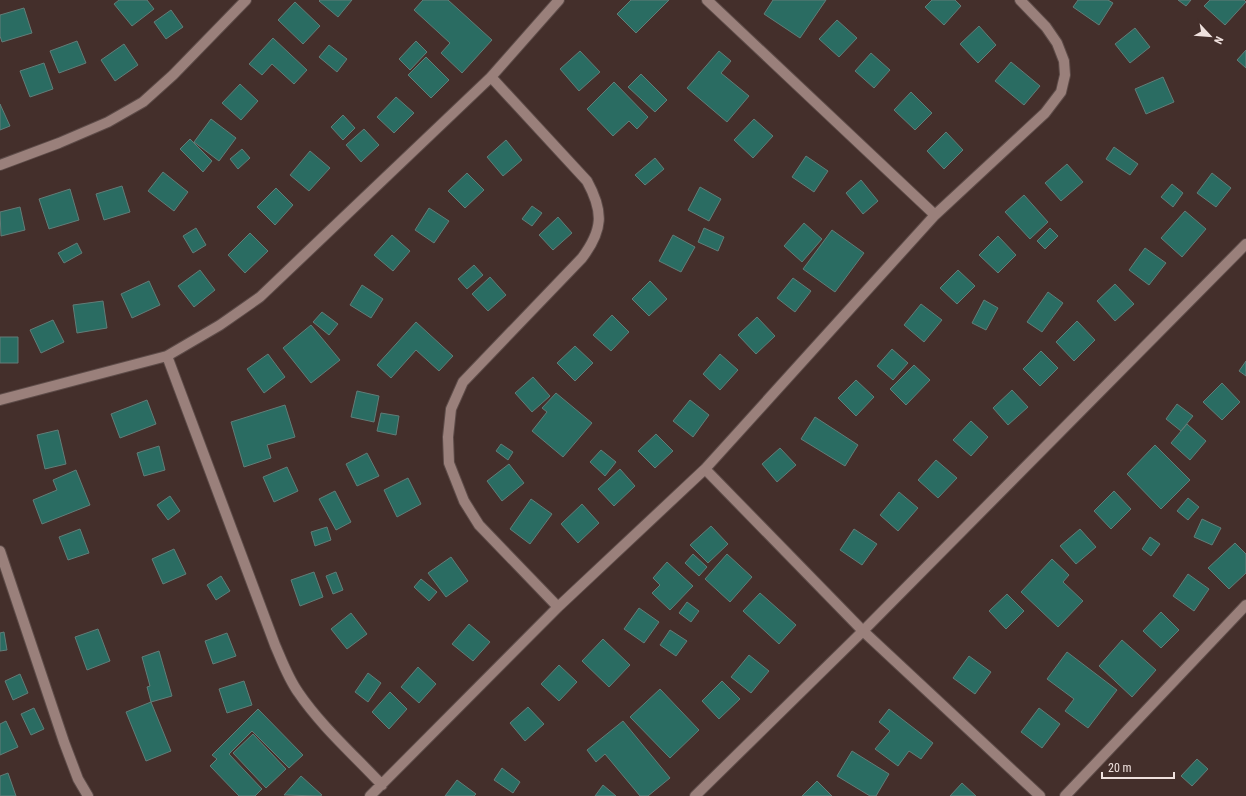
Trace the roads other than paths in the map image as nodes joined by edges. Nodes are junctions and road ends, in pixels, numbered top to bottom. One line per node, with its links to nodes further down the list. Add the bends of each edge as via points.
1 (246, 0): 6 (street, via 143,102 108,122)
2 (559, 0): 5 (street)
3 (707, 0): 7 (street)
4 (1020, 0): 7 (street, via 1046,27 1057,43 1066,75 1060,92 1044,113)
5 (491, 77): 9 (street, via 260,297 220,325); 14 (street, via 587,181 596,196 600,215 597,233 582,258 463,382 451,409 449,423 449,463 464,502 479,525)
6 (0, 165)
7 (935, 215): 11 (street)
8 (1246, 244): 15 (street)
9 (167, 356): 10 (street); 16 (street, via 287,673 312,712)
10 (0, 400)
11 (705, 469): 14 (street); 15 (street)
12 (0, 552): 17 (street, via 64,742 78,779)
13 (1246, 605): 21 (street)
14 (558, 607): 16 (street)
15 (863, 632): 19 (street); 20 (street)
16 (382, 785): 18 (street)
17 (88, 796)
18 (370, 796)
19 (695, 796)
20 (1040, 796)
21 (1065, 796)

